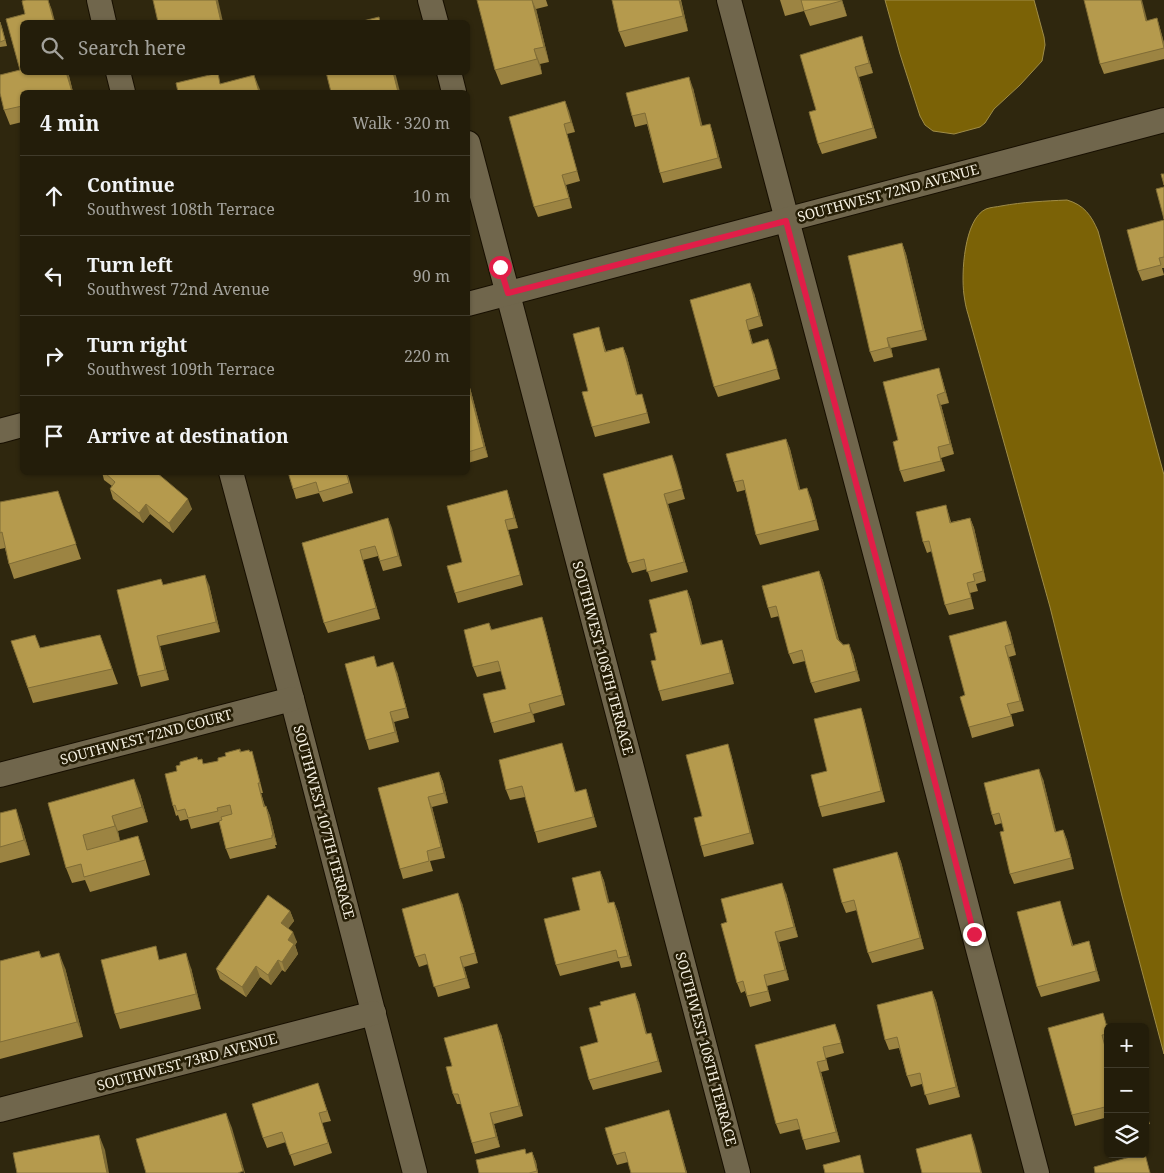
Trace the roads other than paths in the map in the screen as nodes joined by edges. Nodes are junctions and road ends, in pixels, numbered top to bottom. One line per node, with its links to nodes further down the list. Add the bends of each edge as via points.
1 (98, 0): 4 (street)
2 (430, 0): 5 (street)
3 (729, 0): 12 (street)
4 (103, 20)
5 (435, 20)
6 (119, 75): 8 (street)
7 (450, 75): 9 (street)
8 (122, 90)
9 (454, 90)
10 (1164, 120): 12 (street, SOUTHWEST 72ND AVENUE)
11 (470, 150): 13 (street, SOUTHWEST 108TH TERRACE)
12 (786, 221): 13 (street, SOUTHWEST 72ND AVENUE); 24 (street)
13 (508, 293): 14 (street, SOUTHWEST 72ND AVENUE); 23 (street, SOUTHWEST 108TH TERRACE)
14 (470, 303)
15 (20, 426): 16 (street)
16 (0, 431)
17 (232, 475): 18 (street, SOUTHWEST 107TH TERRACE)
18 (292, 699): 19 (street, SOUTHWEST 72ND COURT); 20 (street, SOUTHWEST 107TH TERRACE)
19 (0, 775)
20 (374, 1013): 21 (street, SOUTHWEST 73RD AVENUE); 22 (street, SOUTHWEST 107TH TERRACE)
21 (0, 1110)
22 (415, 1173)
23 (738, 1173)
24 (1037, 1173)

